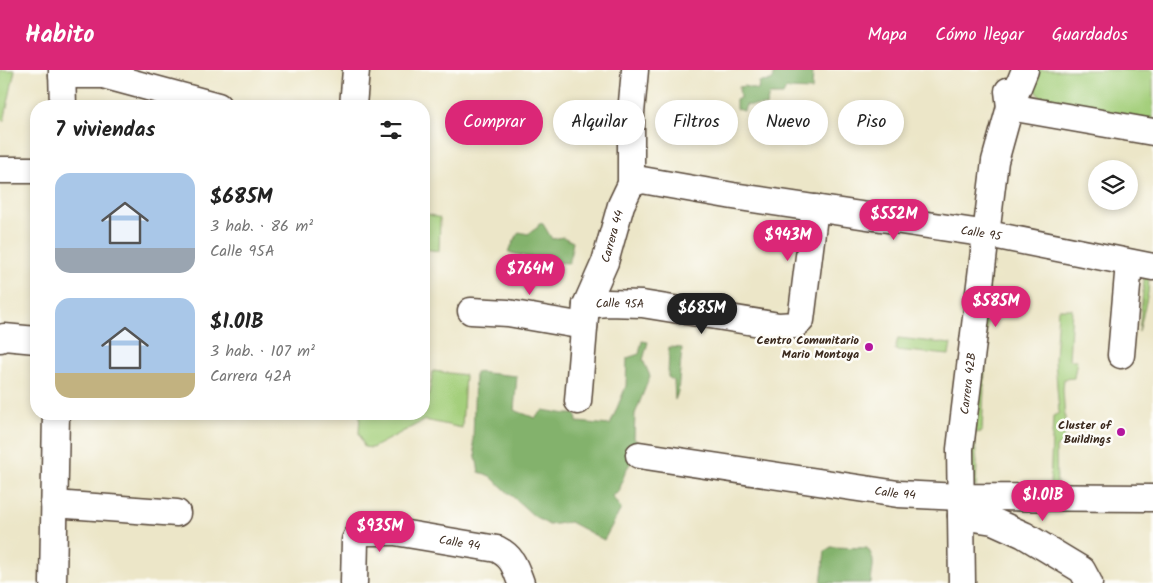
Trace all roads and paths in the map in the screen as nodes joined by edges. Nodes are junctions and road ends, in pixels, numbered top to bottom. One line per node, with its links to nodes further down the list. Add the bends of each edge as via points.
1 (356, 70): 8 (street)
2 (635, 70): 13 (street, Carrera 44)
3 (1006, 70): 9 (street)
4 (1025, 70): 9 (street, Carrera 42B)
5 (62, 73): 6 (street); 7 (street, via 103,74)
6 (63, 100)
7 (196, 100)
8 (354, 100)
9 (1010, 107): 10 (street); 15 (street, Carrera 42B, via 995,161)
10 (1153, 132)
11 (0, 170): 12 (street)
12 (30, 170)
13 (631, 184): 14 (street, Calle 95, via 642,180); 18 (street, Carrera 44, via 621,205)
14 (815, 208): 15 (street, Calle 95); 18 (street, Calle 95A, via 801,320 795,325 779,326 642,304 607,302)
15 (988, 234): 16 (street, Calle 95); 27 (street, Carrera 42B, via 960,449)
16 (1141, 265): 21 (street)
17 (471, 311): 18 (street, Calle 95A)
18 (585, 316): 22 (street, Carrera 44)
19 (0, 339): 20 (street)
20 (30, 339)
21 (1121, 355)
22 (578, 401)
23 (56, 420): 26 (street)
24 (639, 455): 27 (street, Calle 94)
25 (1153, 498): 27 (street, Calle 94)
26 (54, 504): 28 (street); 29 (street)
27 (960, 506): 32 (street, Carrera 42B); 33 (street, via 1024,535 1082,570)
28 (177, 513)
29 (53, 583)
30 (354, 583): 31 (street, Calle 94, via 355,540 366,532 395,532 496,549 507,554)
31 (521, 583)
32 (962, 583)
33 (1089, 583)

